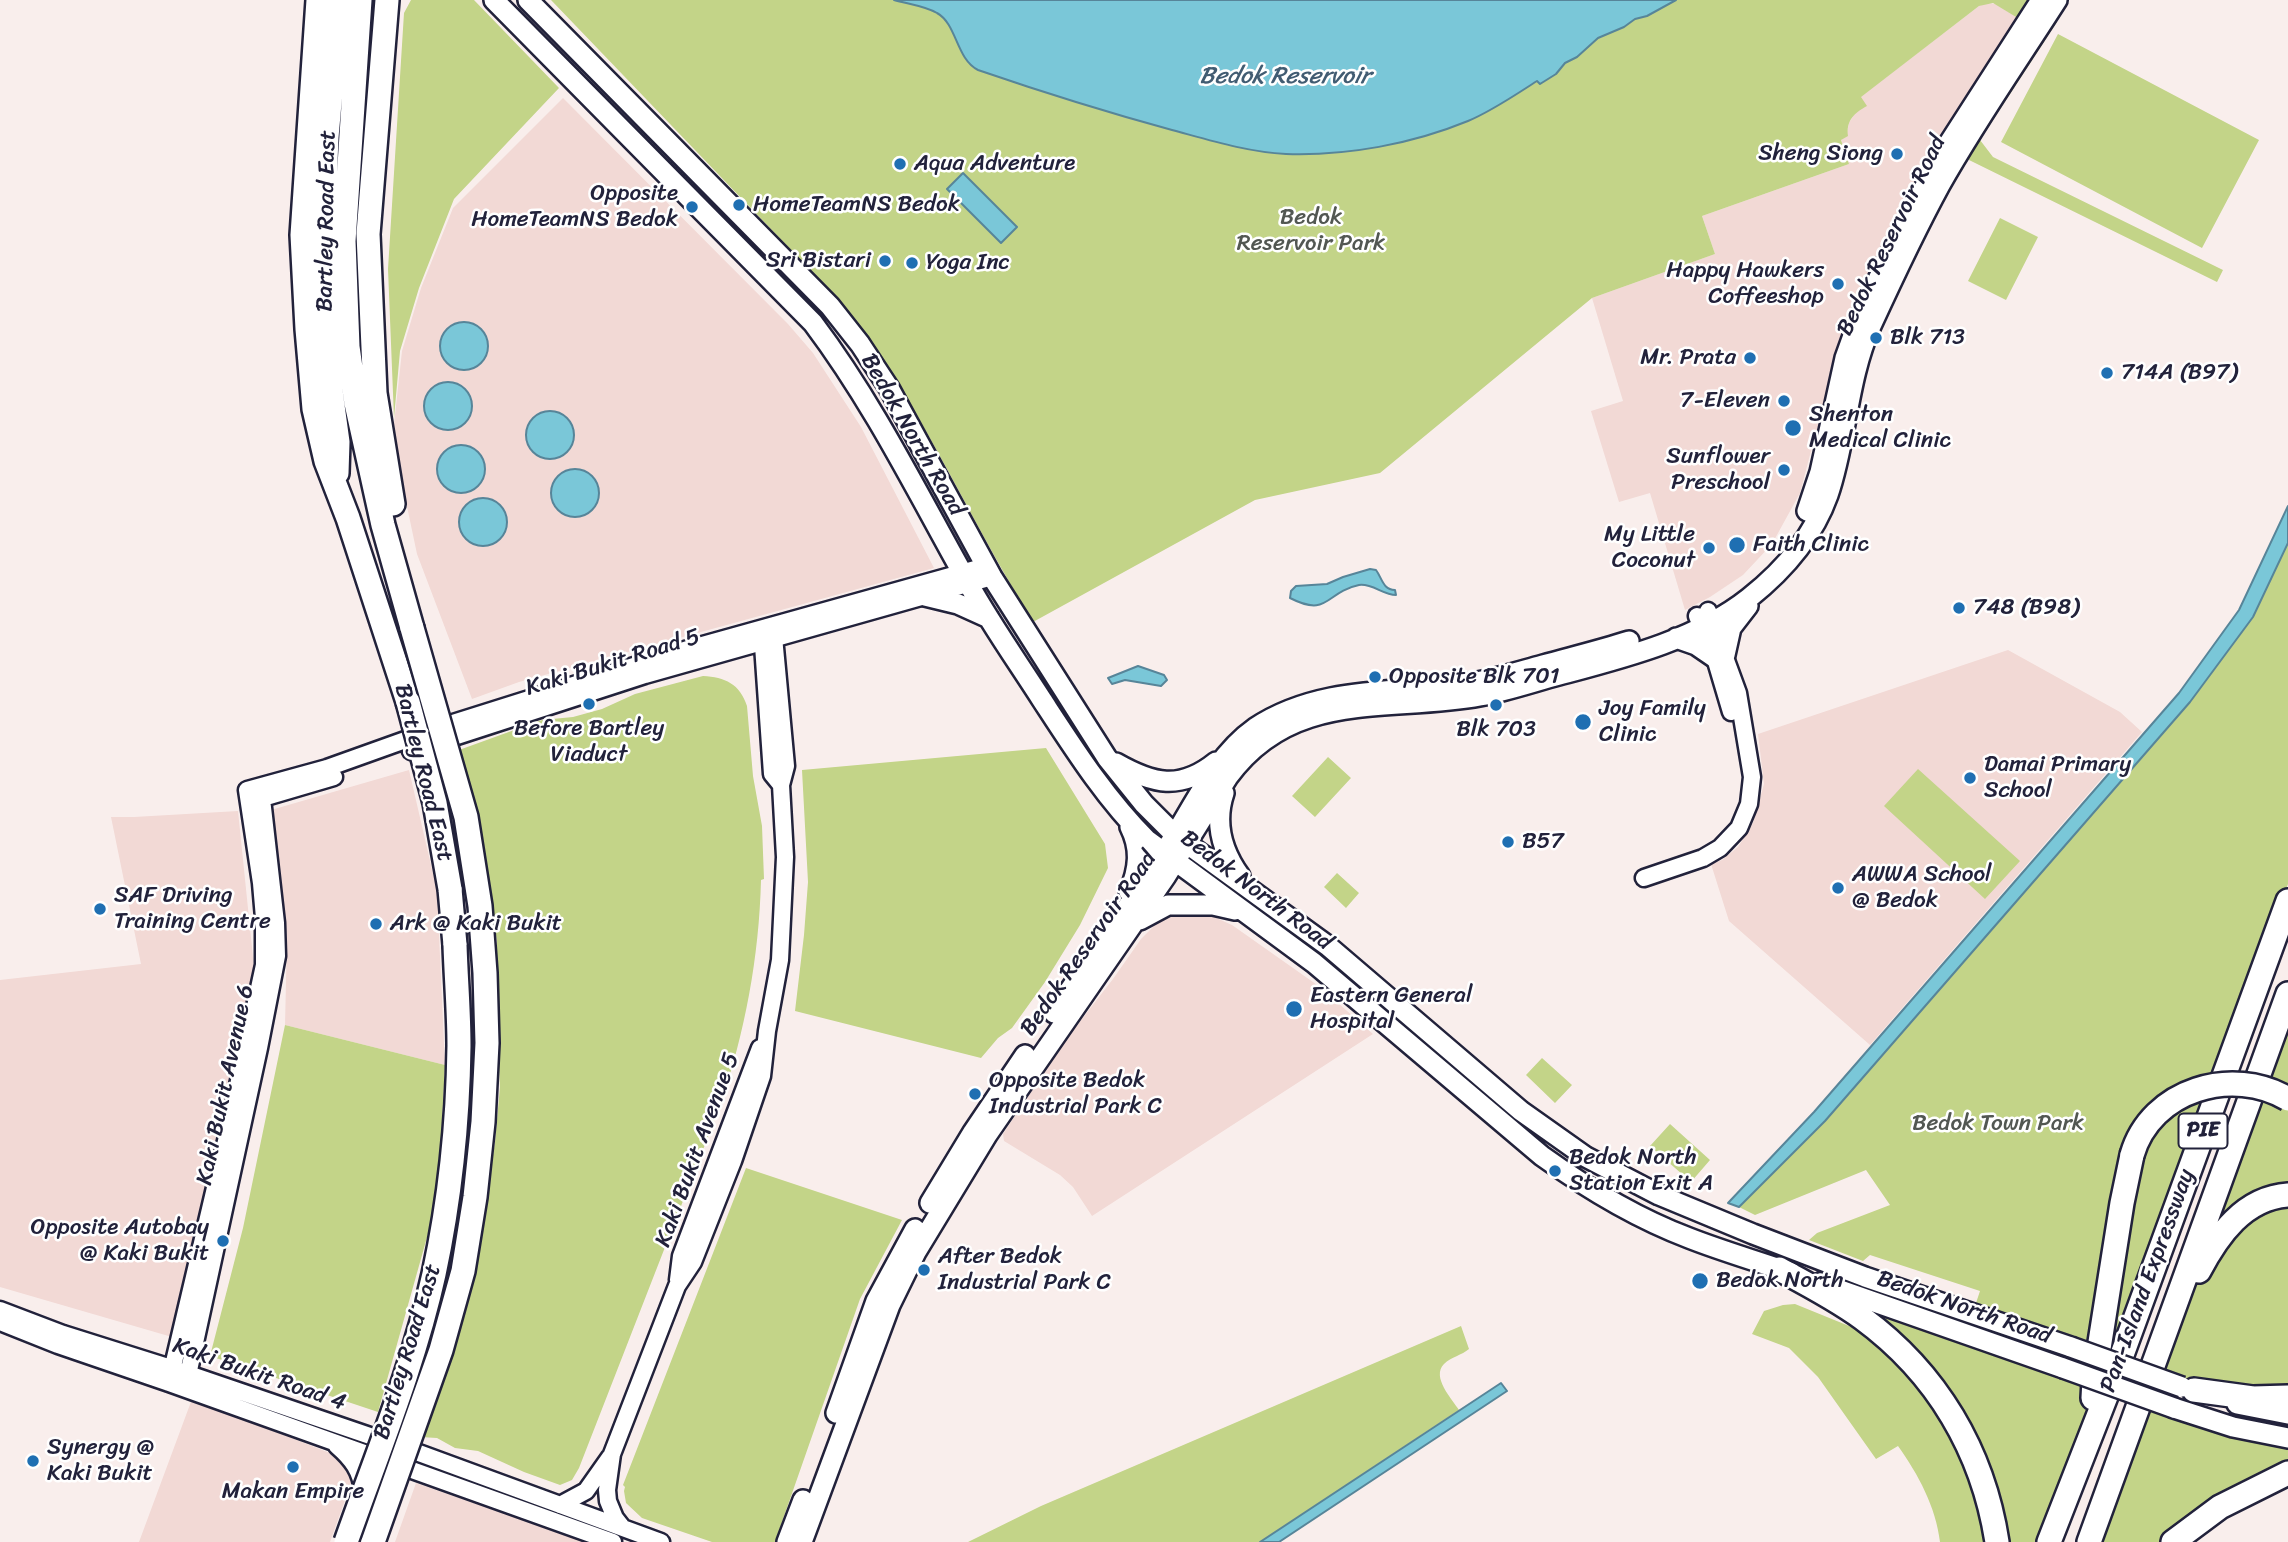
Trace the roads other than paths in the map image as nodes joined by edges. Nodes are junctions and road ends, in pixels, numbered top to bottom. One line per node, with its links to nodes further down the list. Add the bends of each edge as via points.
1 (318, 0): 13 (highway, via 302,235 314,409)
2 (339, 0): 13 (highway, Bartley Road East, via 323,233 325,348 338,442)
3 (360, 0): 20 (highway, Bartley Road East, via 344,241 348,347 380,512)
4 (387, 0): 10 (highway)
5 (394, 0): 10 (highway)
6 (494, 0): 12 (main road, Bedok North Road)
7 (528, 0): 11 (main road, Bedok North Road)
8 (2041, 0): 19 (main road, Bedok Reservoir Road, via 1942,154 1859,319 1836,393 1815,491 1801,522 1761,571)
9 (2057, 0): 16 (main road, Bedok Reservoir Road, via 1970,135 1906,252 1858,362 1834,475 1821,512 1808,536)
10 (386, 26): 20 (highway, via 368,234 375,393 392,500 411,578)
11 (798, 274): 12 (main road, via 794,284); 14 (main road, Bedok North Road, via 860,344)
12 (797, 307): 15 (main road, Bedok North Road, via 868,402)
13 (336, 487): 59 (highway, Bartley Road East, bridge, via 408,702 435,803 450,890 459,1044 456,1118 434,1274 414,1348)
14 (989, 571): 15 (street, Kaki Bukit Road 5); 25 (main road, Bedok North Road)
15 (965, 578): 17 (street, Kaki Bukit Road 5); 18 (main road, Bedok North Road); 21 (street, Kaki Bukit Road 5)
16 (1768, 581): 19 (main road, Bedok Reservoir Road, via 1739,606); 23 (main road, via 1731,628)
17 (925, 596): 18 (main road); 21 (street, Kaki Bukit Road 5)
18 (989, 618): 28 (main road, Bedok North Road, via 1088,771)
19 (1705, 619): 22 (main road, Bedok Reservoir Road); 23 (street); 24 (main road, Bedok Reservoir Road, via 1502,676 1317,702 1269,720)
20 (412, 628): 60 (highway, Bartley Road East, bridge, via 466,817 480,906 487,1043 477,1185 463,1271 441,1350)
21 (768, 633): 27 (street, Kaki Bukit Road 5, via 688,649 450,724); 51 (street, Kaki Bukit Avenue 5, via 786,766 781,785 784,902 780,960 767,1031)
22 (1676, 638): 23 (main road); 26 (main road, Bedok Reservoir Road, via 1601,664 1480,695 1361,706 1314,717 1267,737)
23 (1720, 656): 23 (street, via 1739,748 1743,785 1739,808 1727,828 1709,844 1642,874 1671,869 1722,847 1739,828 1749,804 1752,777 1738,693)
24 (1238, 743): 25 (main road, via 1205,771 1187,779 1156,782); 29 (main road, Bedok Reservoir Road, via 1217,767)
25 (1107, 758): 29 (main road, Bedok North Road, via 1144,804)
26 (1228, 777): 29 (main road, Bedok Reservoir Road); 31 (main road, via 1219,819 1221,835 1229,861)
27 (254, 795): 42 (street, Kaki Bukit Avenue 6, via 276,923 276,956 259,1048)
28 (1125, 817): 30 (main road, Bedok North Road); 34 (main road, via 1139,859)
29 (1181, 839): 30 (main road, Bedok Reservoir Road); 31 (main road, Bedok North Road)
30 (1169, 858): 33 (main road, Bedok North Road); 34 (main road, Bedok Reservoir Road)
31 (1249, 888): 43 (main road, Bedok North Road, bridge, via 1328,946 1521,1111 1617,1174 1753,1234 1865,1276)
32 (2288, 901): 46 (highway, Pan-Island Expressway / PIE)
33 (1243, 912): 34 (main road, via 1213,905 1168,905); 38 (main road, Bedok North Road, via 1314,963 1573,1179 1667,1229)
34 (1124, 925): 58 (main road, Bedok Reservoir Road, via 973,1132 889,1274 847,1384)
35 (2288, 994): 41 (highway, Pan-Island Expressway / PIE)
36 (2288, 1099): 46 (highway, bridge, via 2262,1087 2215,1084 2174,1101 2141,1135 2122,1203 2094,1380 2093,1404)
37 (2288, 1195): 41 (highway, via 2256,1204 2224,1230)
38 (1779, 1269): 47 (main road, Bedok North Road, bridge, via 2174,1408); 63 (highway, via 1863,1319 1925,1375 1972,1452 1988,1495)
39 (0, 1310): 42 (street, Kaki Bukit Road 4)
40 (0, 1322): 42 (street, Kaki Bukit Road 4, via 58,1345)
41 (2160, 1347): 65 (highway, Pan-Island Expressway / PIE)
42 (179, 1379): 48 (street, Kaki Bukit Road 4); 49 (street, Kaki Bukit Road 4)
43 (2188, 1388): 44 (highway, via 2253,1398); 45 (main road, Bedok North Road)
44 (2288, 1397)
45 (2288, 1414)
46 (2098, 1415): 64 (highway, Pan-Island Expressway / PIE)
47 (2288, 1438)
48 (380, 1440): 50 (street, Kaki Bukit Road 4); 52 (street)
49 (333, 1441): 52 (street, Kaki Bukit Road 4); 55 (street, via 354,1463)
50 (408, 1449): 53 (street); 56 (street, Kaki Bukit Road 4)
51 (612, 1454): 56 (street, via 586,1491); 57 (street, via 608,1501)
52 (374, 1457): 53 (street, Kaki Bukit Road 4); 55 (street)
53 (402, 1467): 60 (street); 61 (street, Kaki Bukit Road 4)
54 (2288, 1473): 66 (highway, via 2220,1507)
55 (363, 1492): 59 (street)
56 (560, 1506): 57 (street, Kaki Bukit Road 4)
57 (622, 1527): 62 (street, Kaki Bukit Road 4)
58 (799, 1541)
59 (346, 1542)
60 (374, 1542)
61 (613, 1542)
62 (661, 1542)
63 (1997, 1542)
64 (2049, 1542)
65 (2089, 1542)
66 (2173, 1542)

